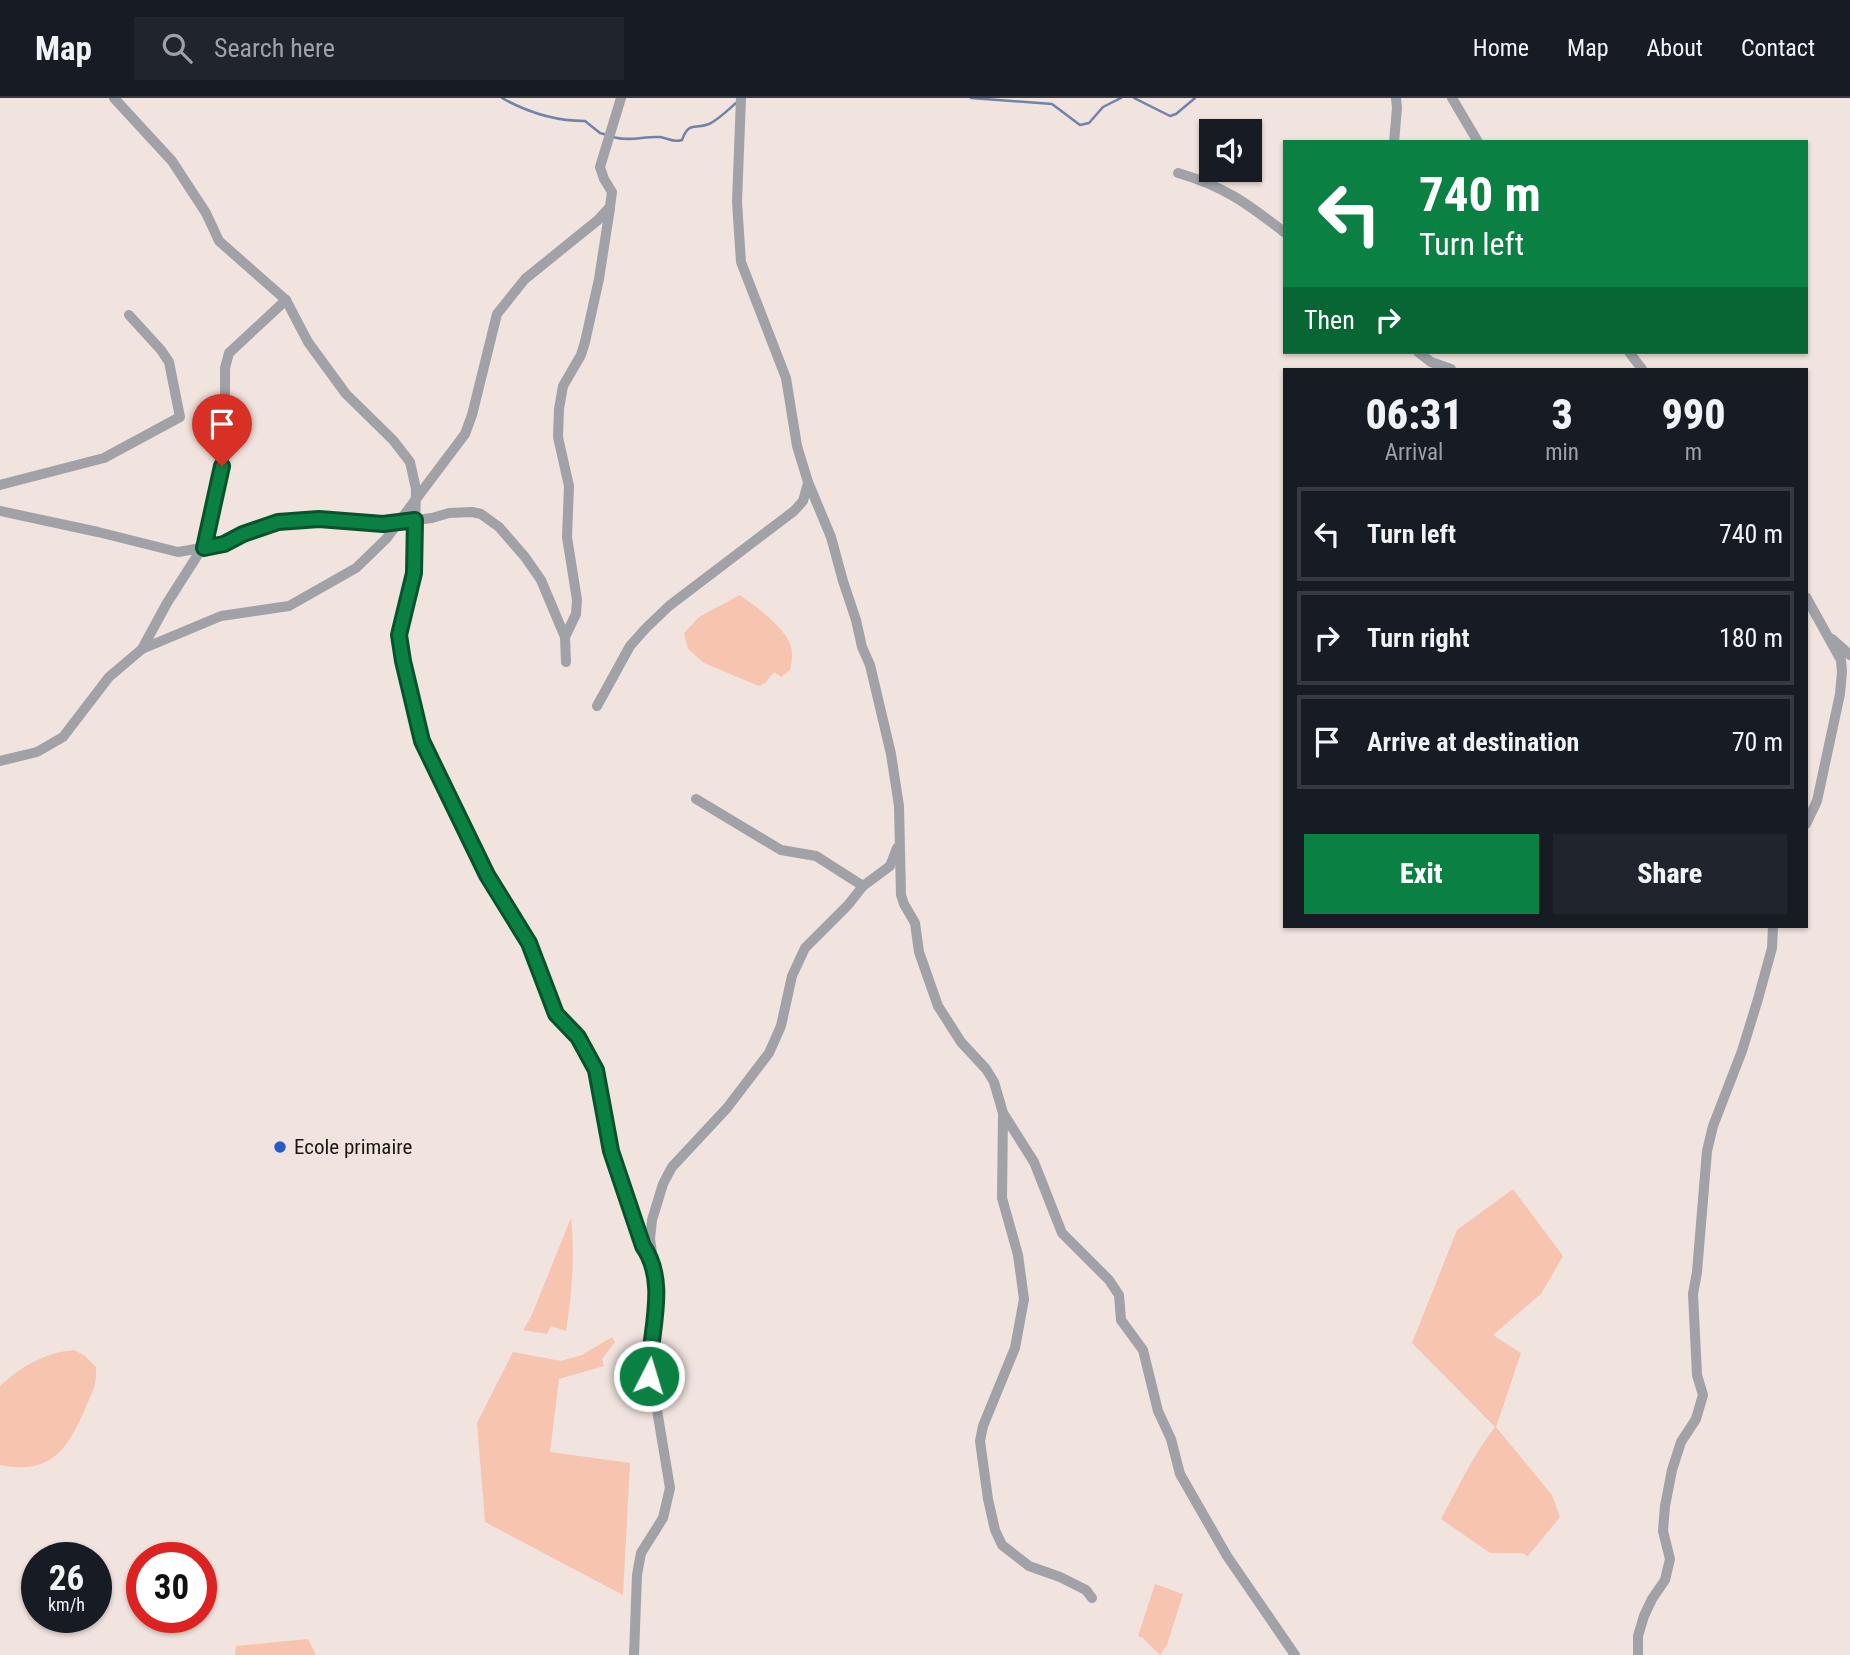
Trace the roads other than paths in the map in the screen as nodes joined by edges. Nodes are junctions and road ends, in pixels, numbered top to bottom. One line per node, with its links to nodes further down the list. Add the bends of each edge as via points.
1 (114, 98): 11 (street, via 172,161 219,241)
2 (621, 98): 9 (street, via 600,167 612,192)
3 (741, 98): 17 (street, via 737,202 741,262 786,377)
4 (1396, 98): 6 (street)
5 (1452, 98): 7 (street)
6 (1394, 140)
7 (1477, 140)
8 (1178, 173): 10 (street, via 1237,196)
9 (610, 207): 19 (street, via 539,266 497,314 465,434); 26 (street, via 582,355 563,386 559,409 558,437 569,486 566,537 578,600)
10 (1283, 231)
11 (286, 300): 19 (street, via 308,342 346,394 410,462); 23 (street, via 229,353 221,477)
12 (129, 315): 18 (street, via 169,362 180,417 104,458)
13 (1421, 354): 15 (street)
14 (1631, 354): 16 (street)
15 (1448, 368)
16 (1641, 368)
17 (808, 482): 30 (street, via 803,501 794,511 646,628 630,646); 34 (street, via 831,537 870,665 891,754)
18 (0, 485)
19 (415, 501): 21 (street); 22 (street)
20 (0, 511): 23 (street, via 168,551)
21 (415, 520): 22 (street); 26 (street, via 464,512 481,514 499,527 541,580); 38 (street, via 414,573 399,635 422,741 487,875 529,943 556,1014 578,1037 596,1070 611,1151 643,1246)
22 (399, 522): 23 (street, via 278,522); 27 (street, via 356,568 289,607 221,616)
23 (204, 548): 27 (street)
24 (1808, 601): 25 (street)
25 (1826, 633): 28 (street); 33 (street, via 1841,660 1840,694 1817,800)
26 (565, 637): 29 (street)
27 (142, 649): 31 (street, via 109,677 64,737 37,752)
28 (1850, 655)
29 (566, 663)
30 (597, 706)
31 (0, 761)
32 (696, 799): 35 (street, via 781,850 816,856)
33 (1808, 820)
34 (899, 839): 35 (street, via 890,866); 37 (street, via 901,895 915,923 919,952 938,1006 992,1078)
35 (863, 886): 38 (street, via 798,959 781,1026 769,1053 727,1108 672,1167 652,1220)
36 (1773, 928): 42 (street, via 1758,999 1707,1151 1693,1294 1703,1395 1672,1470 1663,1531 1670,1559 1665,1580 1644,1616)
37 (1003, 1113): 39 (street, via 1002,1198 1018,1255 1023,1307 1015,1348 983,1426 980,1456 1002,1545 1029,1566 1086,1590); 41 (street, via 1034,1162 1062,1233 1119,1295 1121,1320 1143,1350 1158,1411 1195,1504)
38 (652, 1258): 40 (street, via 657,1288 649,1376 670,1488 663,1518 641,1553)
39 (1092, 1598)
40 (634, 1655)
41 (1295, 1655)
42 (1637, 1655)

